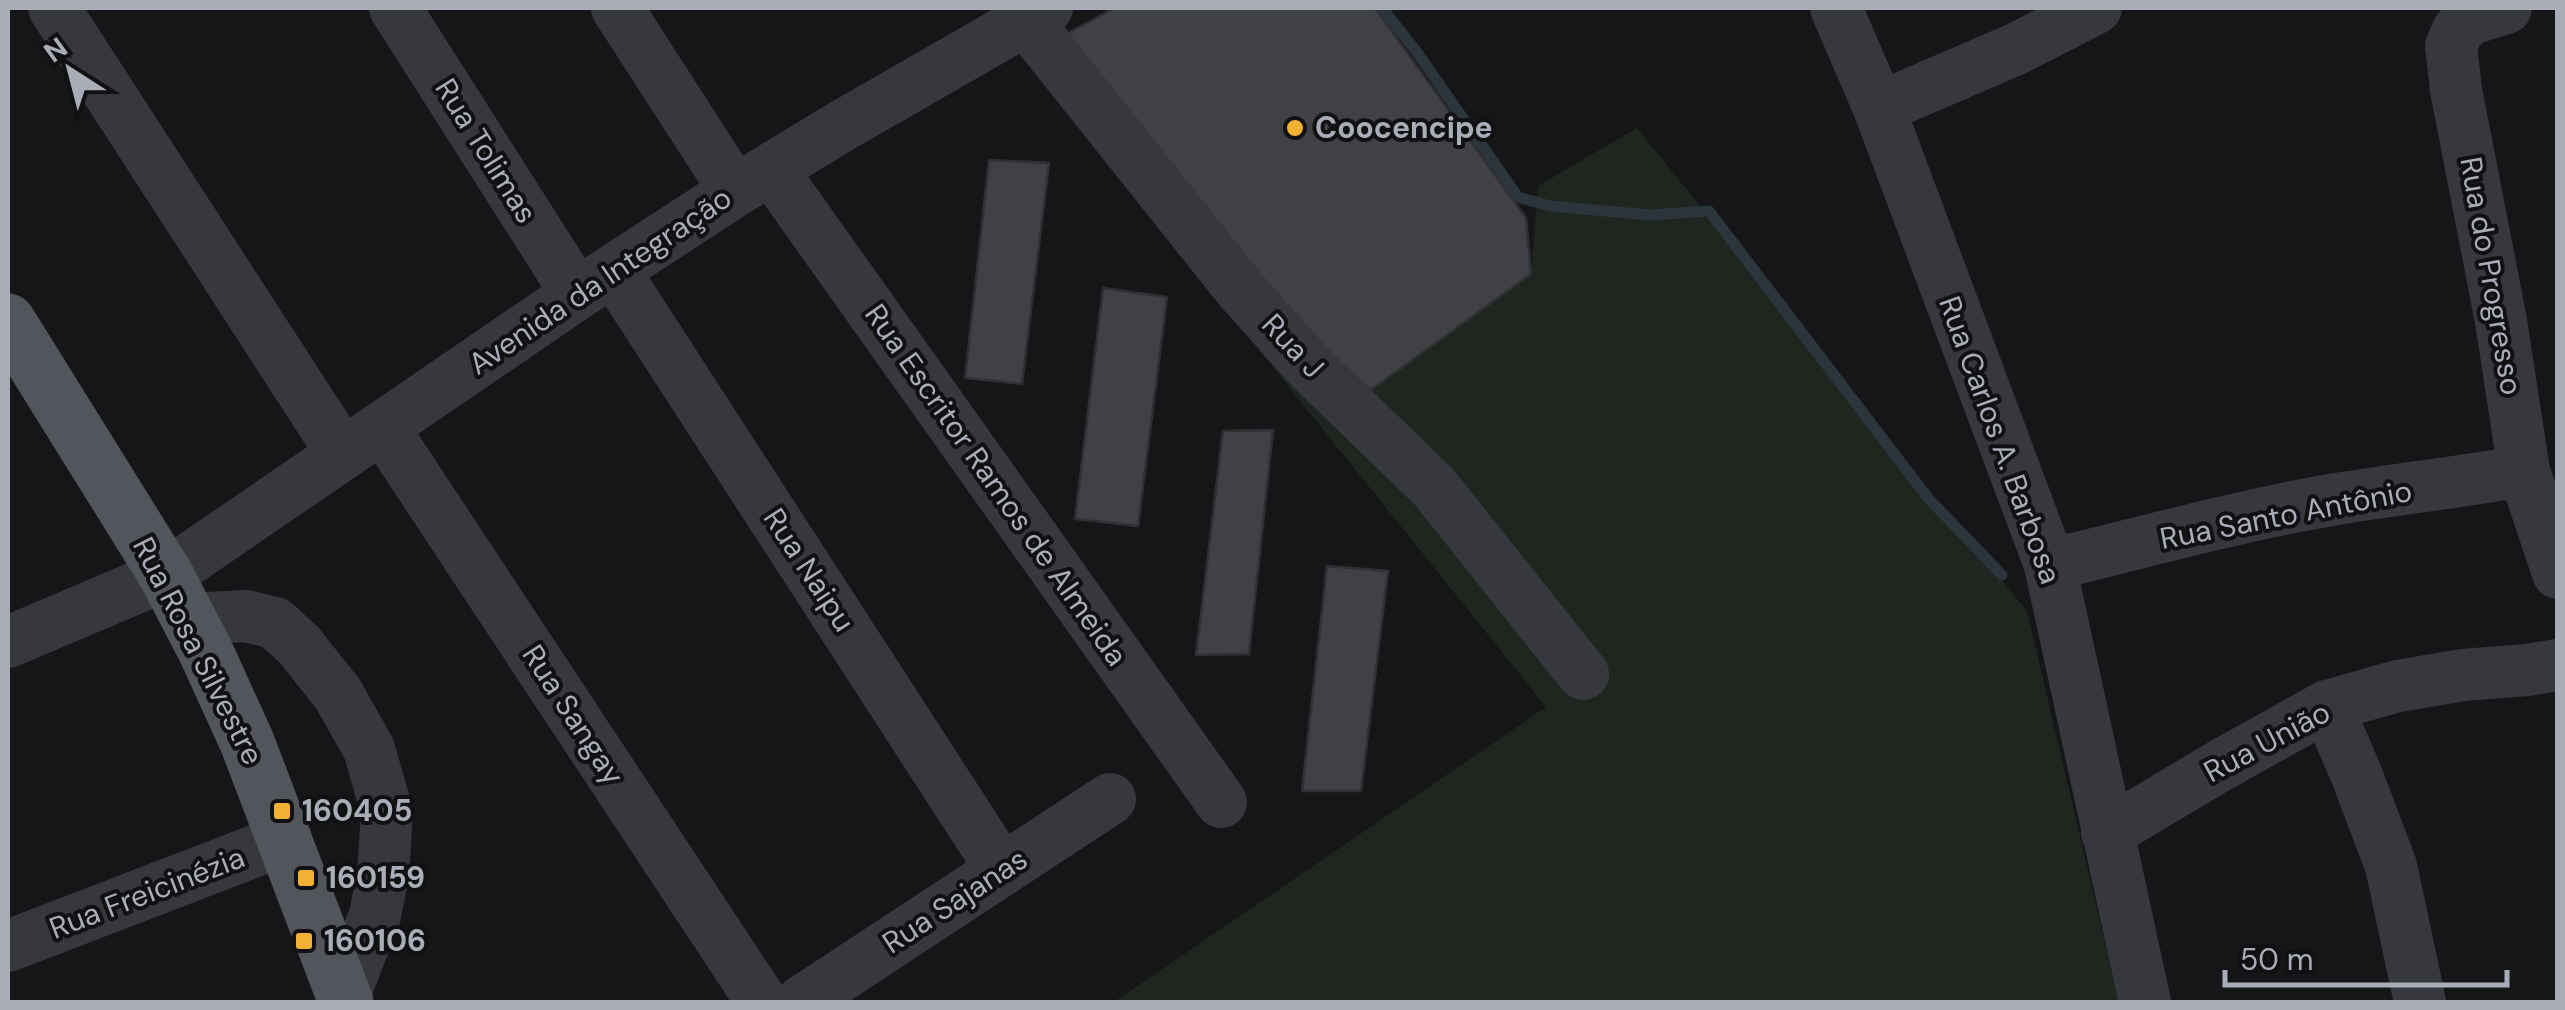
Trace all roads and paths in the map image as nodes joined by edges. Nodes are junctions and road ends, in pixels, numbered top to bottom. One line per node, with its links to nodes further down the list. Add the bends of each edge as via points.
1 (54, 8): 12 (street, Rua Sangay)
2 (395, 8): 10 (street, Rua Tolimas)
3 (617, 8): 9 (street, Rua Escritor Ramos de Almeida)
4 (1836, 8): 8 (street, Rua Carlos A. Barbosa)
5 (2096, 8): 8 (street)
6 (2506, 8): 13 (street, Rua do Progresso, via 2472,19 2451,46)
7 (1030, 12): 9 (street, Avenida da Integração); 19 (street, Rua J, via 1240,289 1306,364 1434,487)
8 (1879, 108): 14 (street, Rua Carlos A. Barbosa)
9 (753, 180): 10 (street, Avenida da Integração); 22 (street, Rua Escritor Ramos de Almeida)
10 (596, 282): 12 (street, Avenida da Integração); 25 (street, Rua Naipu)
11 (10, 329): 16 (main road, Rua Rosa Silvestre)
12 (363, 440): 16 (street, Avenida da Integração); 28 (street, Rua Sangay)
13 (2524, 471): 14 (street, Rua Santo Antônio, via 2270,513); 15 (street, Rua do Progresso)
14 (2050, 565): 23 (street, Rua Carlos A. Barbosa)
15 (2558, 574)
16 (177, 597): 17 (street); 24 (main road, Rua Rosa Silvestre); 27 (street, via 275,623 338,694 369,750 387,812 383,875)
17 (8, 642)
18 (2558, 664): 20 (street, Rua União, via 2398,686)
19 (1583, 674)
20 (2327, 706): 23 (street, Rua União); 31 (street, via 2391,866)
21 (1110, 799): 25 (street, Rua Sajanas)
22 (1221, 802)
23 (2107, 834): 30 (street, Rua Carlos A. Barbosa)
24 (286, 839): 26 (street, Rua Freicinézia); 27 (main road, Rua Rosa Silvestre)
25 (1002, 870): 29 (street, Rua Sajanas)
26 (8, 946)
27 (345, 999)
28 (762, 1002)
29 (800, 1002)
30 (2145, 1002)
31 (2420, 1002)

